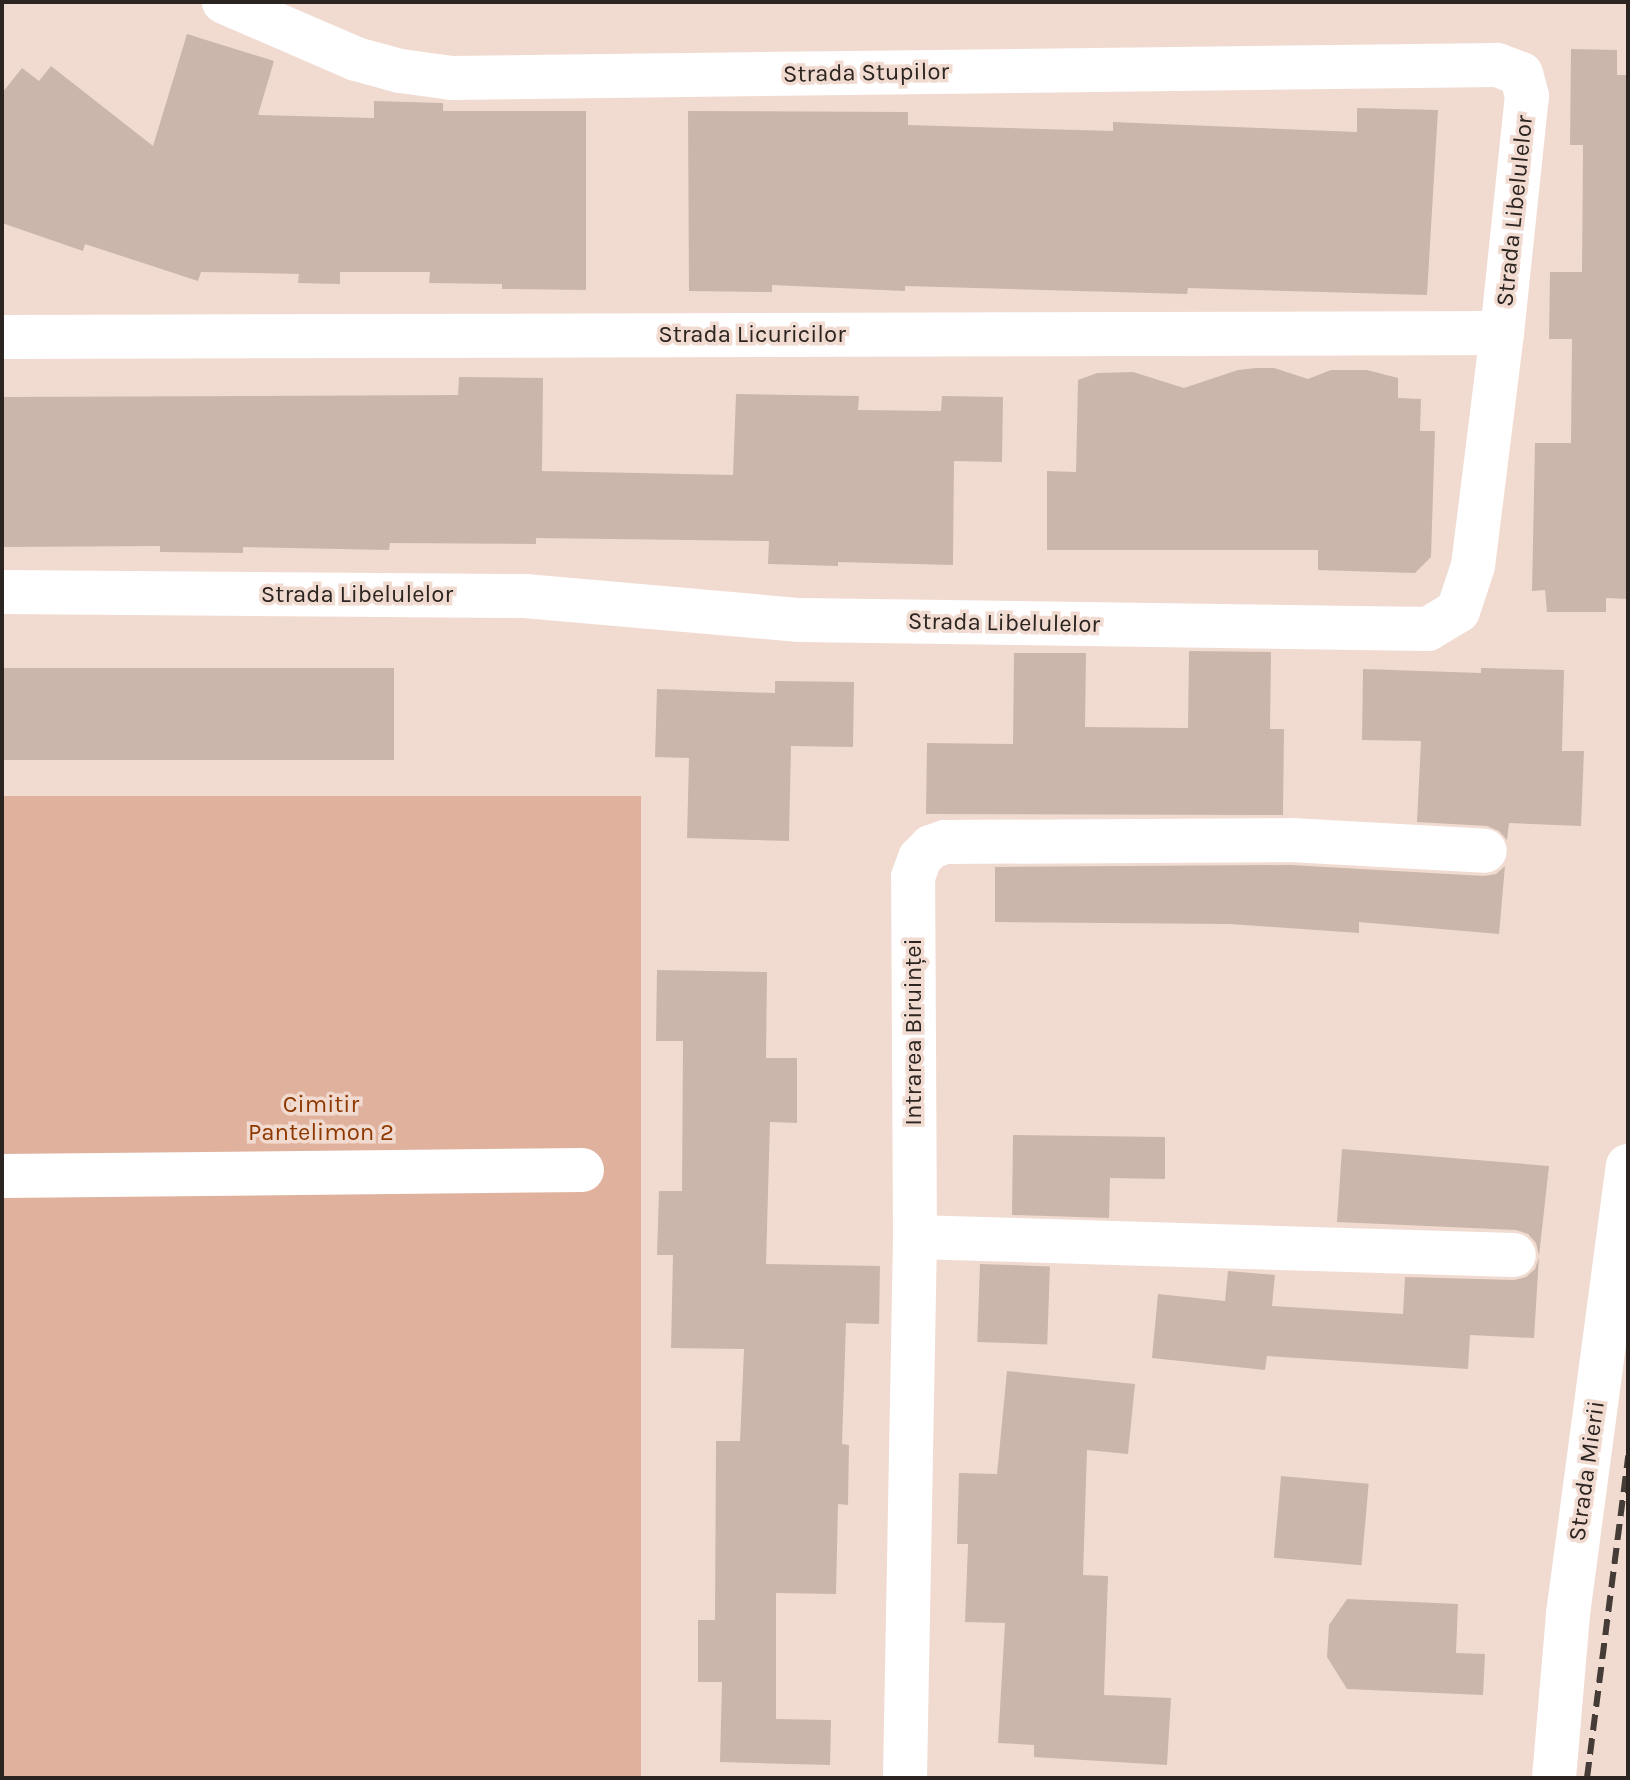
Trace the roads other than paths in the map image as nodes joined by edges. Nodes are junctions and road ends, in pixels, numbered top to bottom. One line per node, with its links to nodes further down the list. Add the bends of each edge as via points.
1 (224, 2): 2 (street, Strada Stupilor, via 356,59 452,78 1497,65)
2 (1521, 74): 3 (street, Strada Libelulelor, via 1527,96)
3 (1502, 333): 4 (street, Strada Licuricilor); 5 (street, Strada Libelulelor, via 1473,566 1458,611 1428,629 800,620 525,596)
4 (2, 337)
5 (2, 592)
6 (1485, 851): 10 (street, Intrarea Biruinței, via 1291,840 945,842 931,847 913,877)
7 (1628, 1166): 13 (street, Strada Mierii, via 1568,1614)
8 (582, 1170): 9 (street)
9 (2, 1176)
10 (915, 1237): 11 (street); 12 (street, Intrarea Biruinței)
11 (1514, 1255)
12 (905, 1778)
13 (1554, 1778)

